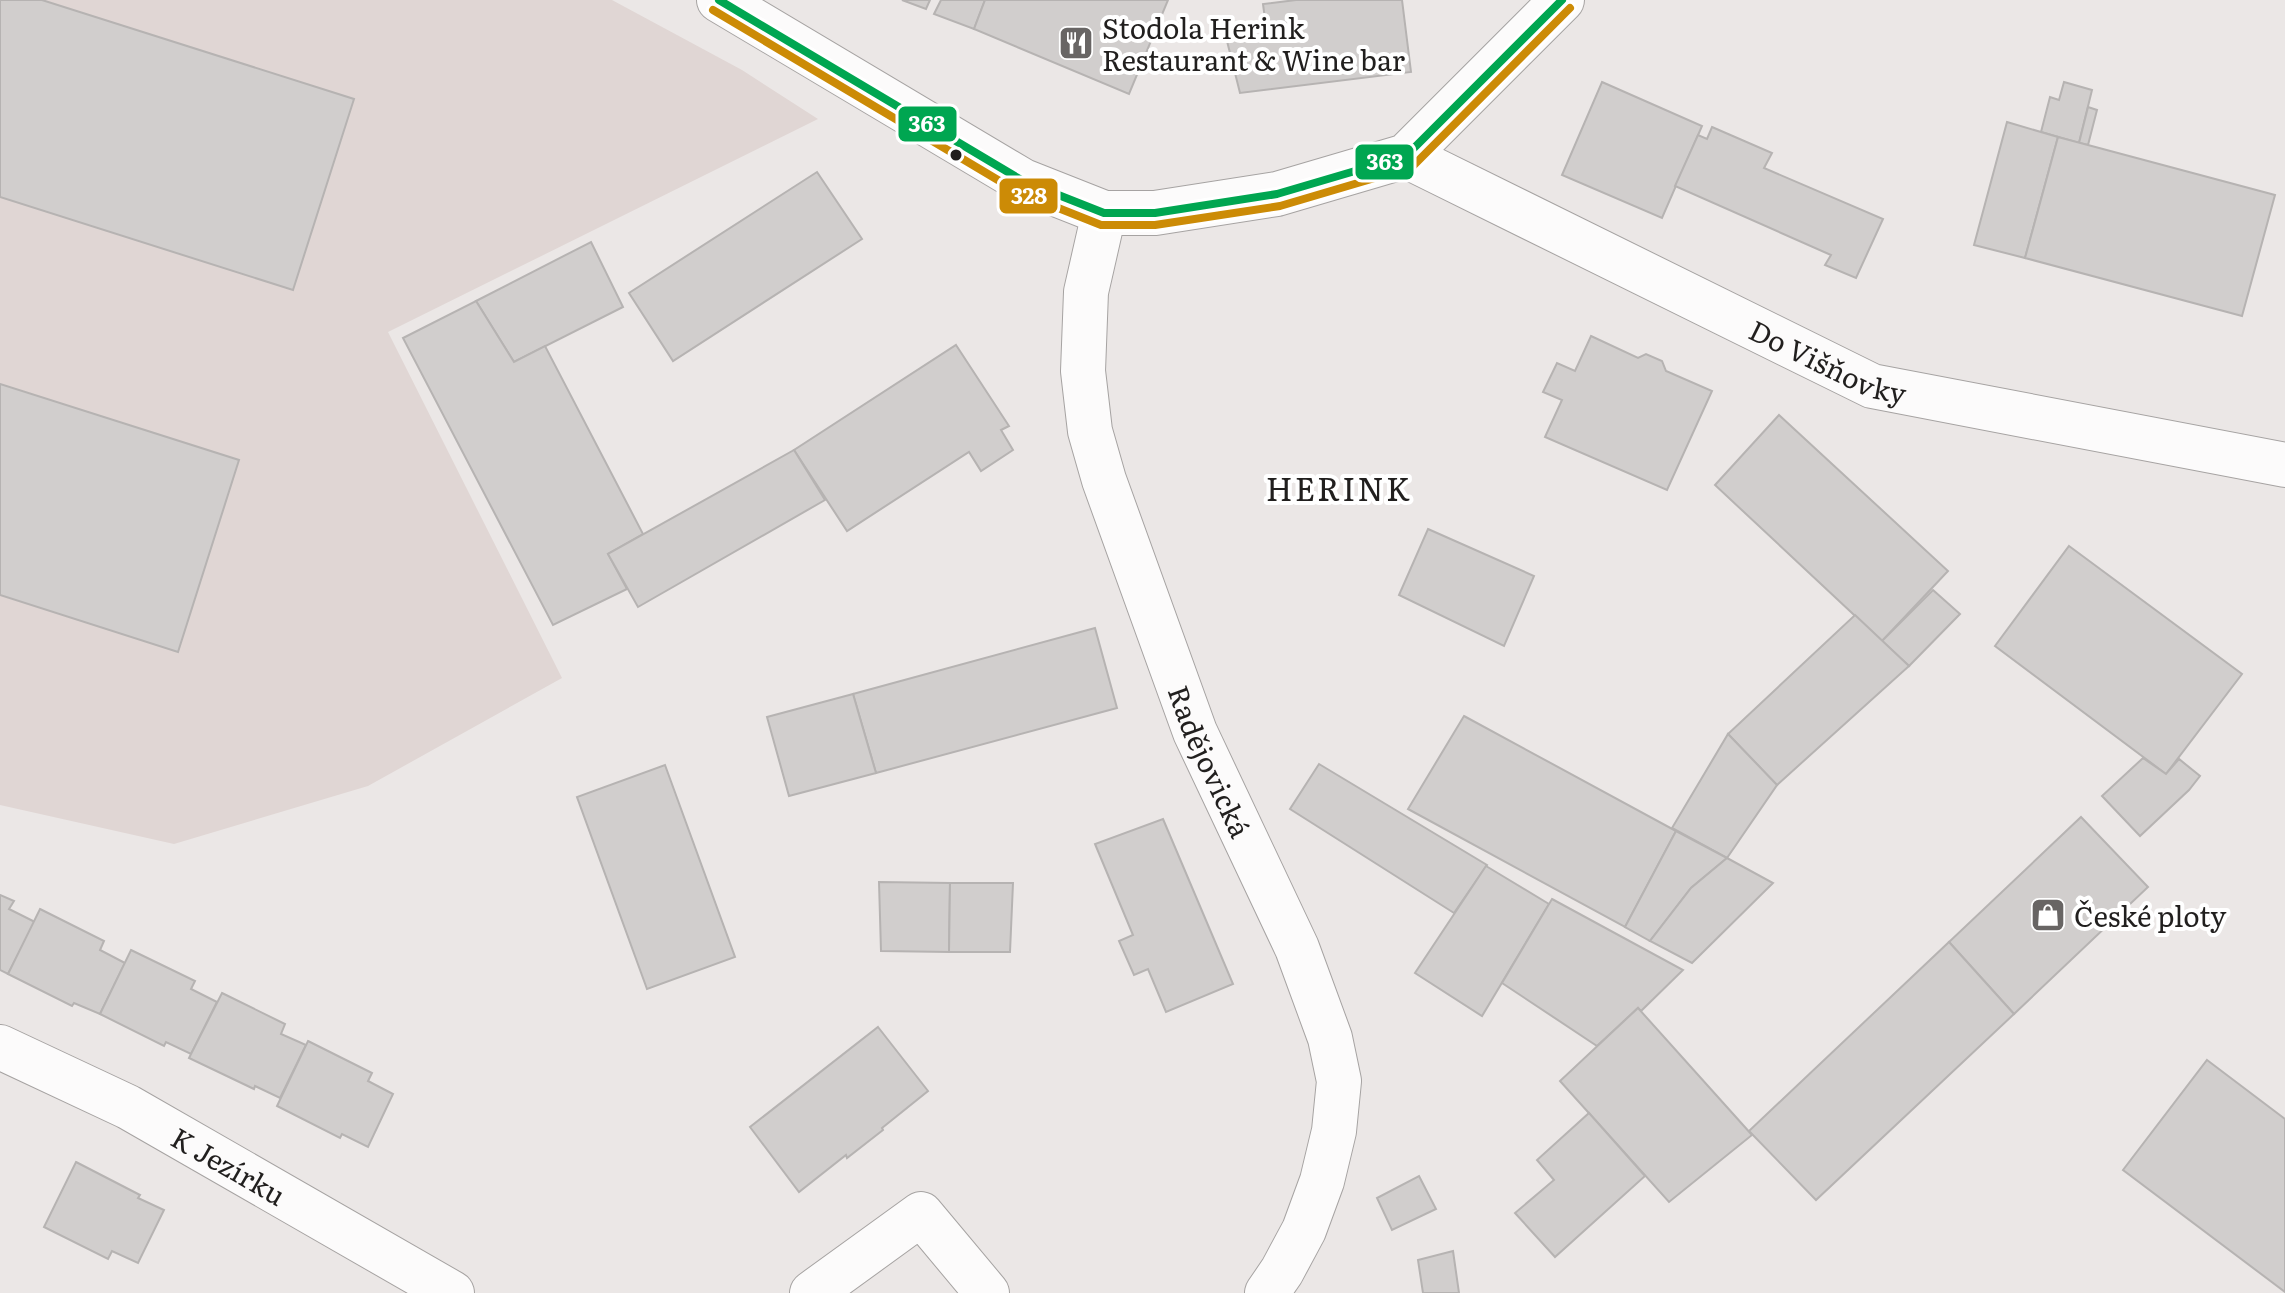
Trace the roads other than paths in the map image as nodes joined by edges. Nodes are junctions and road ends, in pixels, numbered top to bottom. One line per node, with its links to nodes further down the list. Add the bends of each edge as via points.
1 (719, 0): 4 (street, via 1023,181)
2 (1562, 0): 3 (street)
3 (1406, 156): 4 (street, via 1277,194 1155,213); 5 (street, Do Višňovky, via 1872,386)
4 (1104, 213): 10 (street, Radějovická, via 1086,292 1083,371 1090,431 1195,732 1297,948 1330,1038 1339,1081 1322,1181 1304,1230)
5 (2285, 465)
6 (0, 1047): 7 (street, K Jezírku, via 128,1107)
7 (452, 1293)
8 (812, 1293): 9 (street, via 921,1214)
9 (987, 1293)
10 (1267, 1293)

